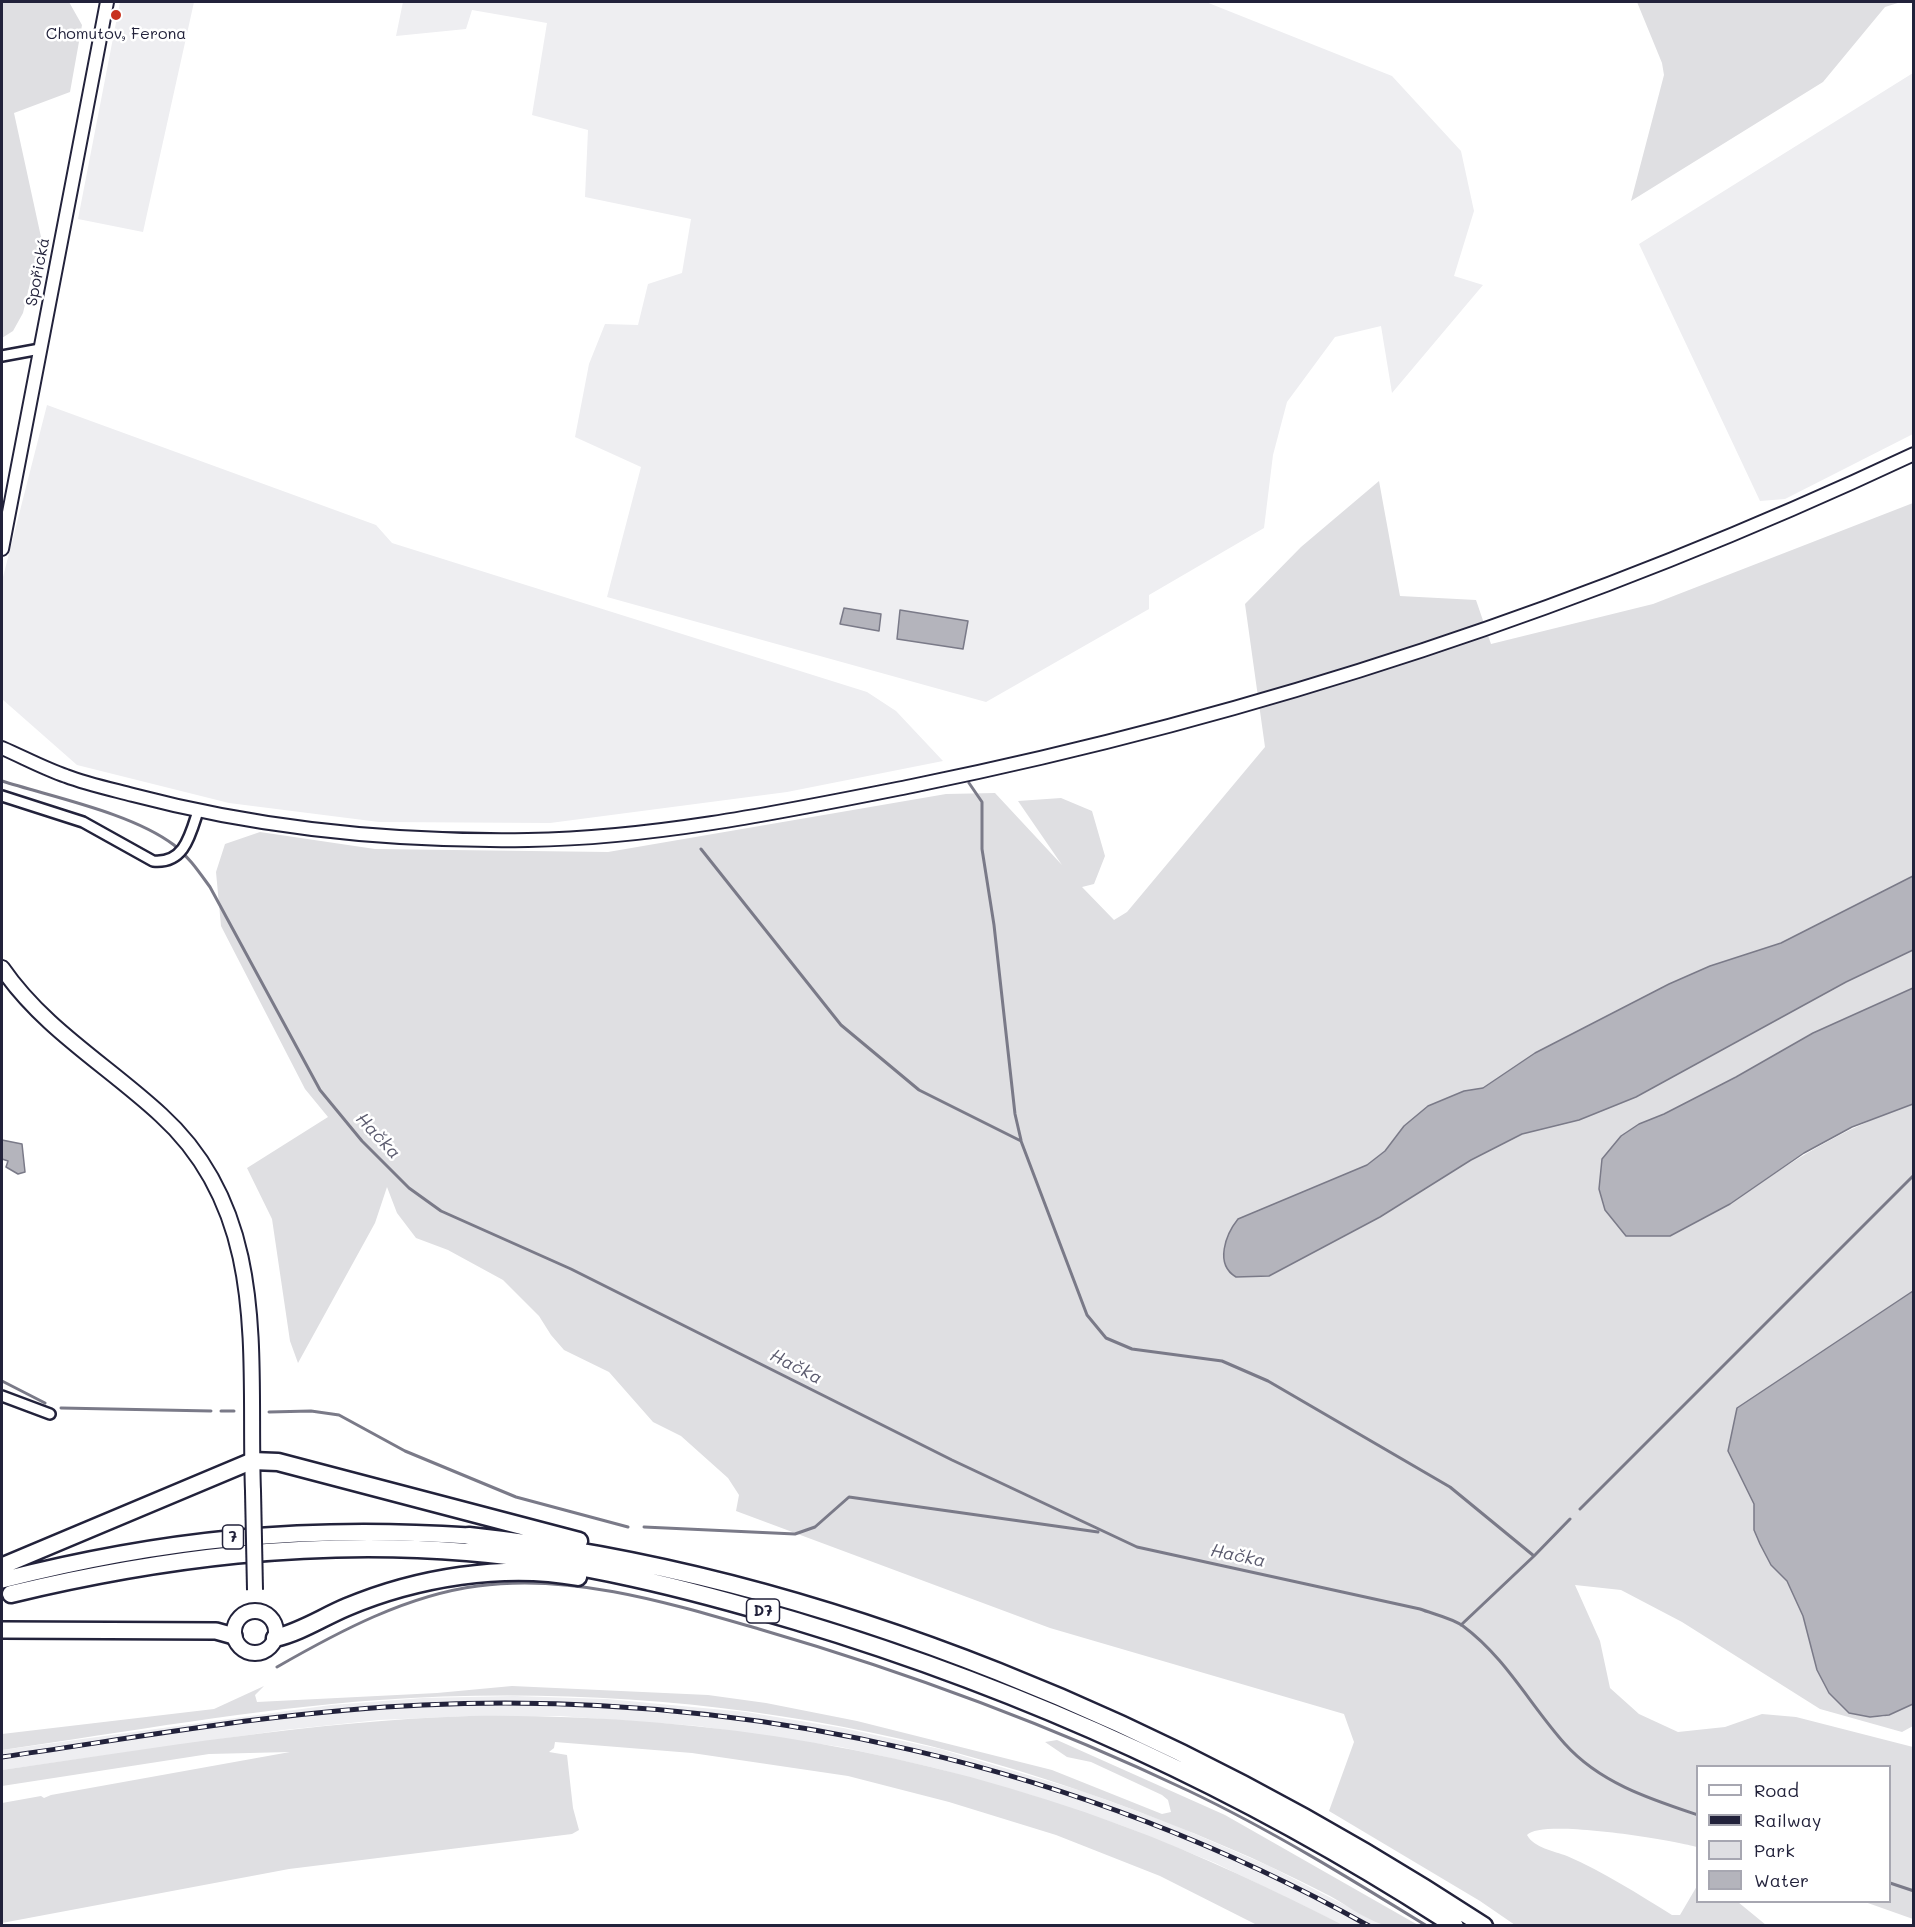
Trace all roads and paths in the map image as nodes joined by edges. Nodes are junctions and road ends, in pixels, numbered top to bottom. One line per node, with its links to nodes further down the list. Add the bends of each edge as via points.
1 (107, 2): 2 (street, Spořická)
2 (40, 350): 3 (street); 5 (street, Spořická)
3 (2, 356)
4 (1914, 454): 8 (street, via 1761,524 1434,646 1277,695 972,773 722,822 574,838 418,838 331,831)
5 (2, 549)
6 (2, 748): 8 (street, via 71,778)
7 (2, 796): 8 (street, via 83,822 153,861 173,860 188,843)
8 (198, 811)
9 (2, 968): 12 (main road, via 17,991 59,1033 164,1117 195,1153 222,1199 246,1270)
10 (2, 1396): 11 (street)
11 (50, 1414)
12 (252, 1461): 14 (highway); 15 (highway, via 278,1462 474,1515 657,1558); 17 (main road, bridge)
13 (468, 1536): 15 (highway, D7, via 585,1552); 16 (highway, 7, via 339,1531 213,1539 87,1560)
14 (2, 1566)
15 (674, 1579): 16 (highway, D7, via 525,1558 435,1550 335,1548 152,1563); 20 (highway, via 640,1588 570,1575 497,1573 460,1577 378,1597); 21 (highway, D7, via 1003,1692 1130,1746 1326,1847); 22 (highway, D7, via 759,1593 940,1651 1136,1730 1334,1832)
16 (5, 1590)
17 (255, 1610): 19 (main road, via 238,1618); 20 (main road, via 274,1623)
18 (2, 1630): 19 (highway, via 216,1631)
19 (234, 1636): 20 (main road, via 240,1647 252,1653 266,1650)
20 (275, 1638)
21 (1455, 1926)
22 (1484, 1926)

